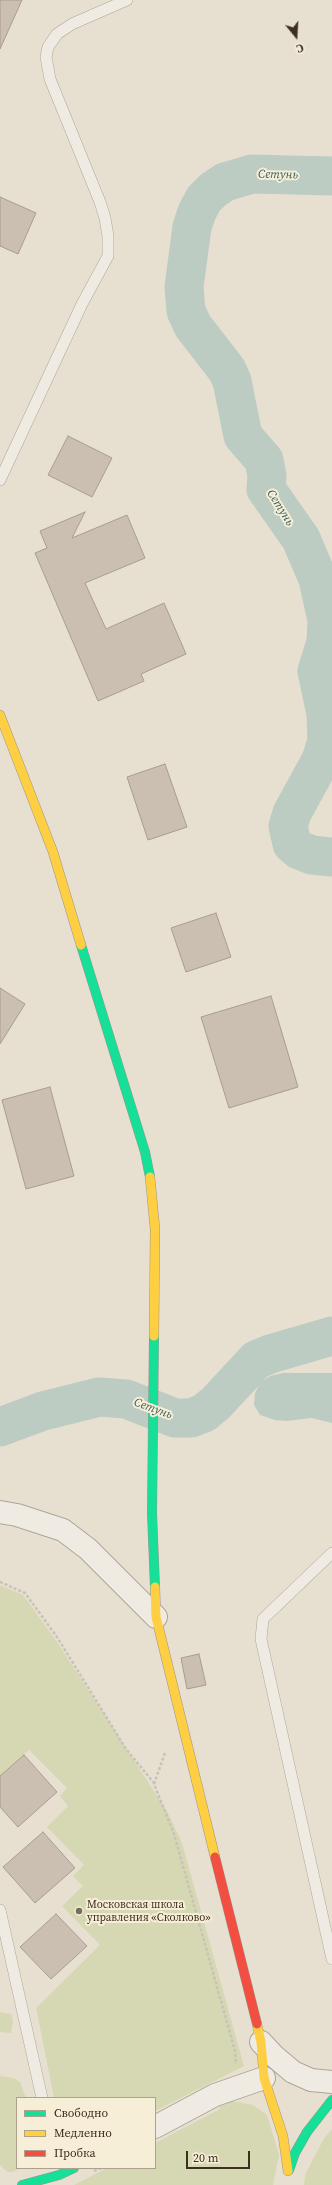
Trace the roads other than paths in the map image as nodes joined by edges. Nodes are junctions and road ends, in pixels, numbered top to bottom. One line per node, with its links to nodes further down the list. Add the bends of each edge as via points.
1 (128, 0): 2 (lane, via 72,24 57,34 48,47 46,57 50,79 105,218 108,256 82,304)
2 (0, 480)
3 (0, 715): 6 (street, via 53,852 145,1152 152,1186 155,1229 152,1513)
4 (0, 1512): 6 (street, via 63,1530 88,1549)
5 (332, 1553): 8 (lane, via 263,1619 262,1639)
6 (156, 1618): 9 (street)
7 (0, 1910): 12 (lane)
8 (332, 1959)
9 (261, 2042): 10 (street); 11 (street, via 294,2072 311,2080)
10 (264, 2078): 13 (street, via 283,2136 288,2175 295,2153 307,2132); 14 (street, via 215,2095)
11 (332, 2082)
12 (42, 2097)
13 (332, 2100)
14 (156, 2126)
15 (69, 2169): 16 (street)
16 (58, 2171): 17 (street)
17 (22, 2185)

